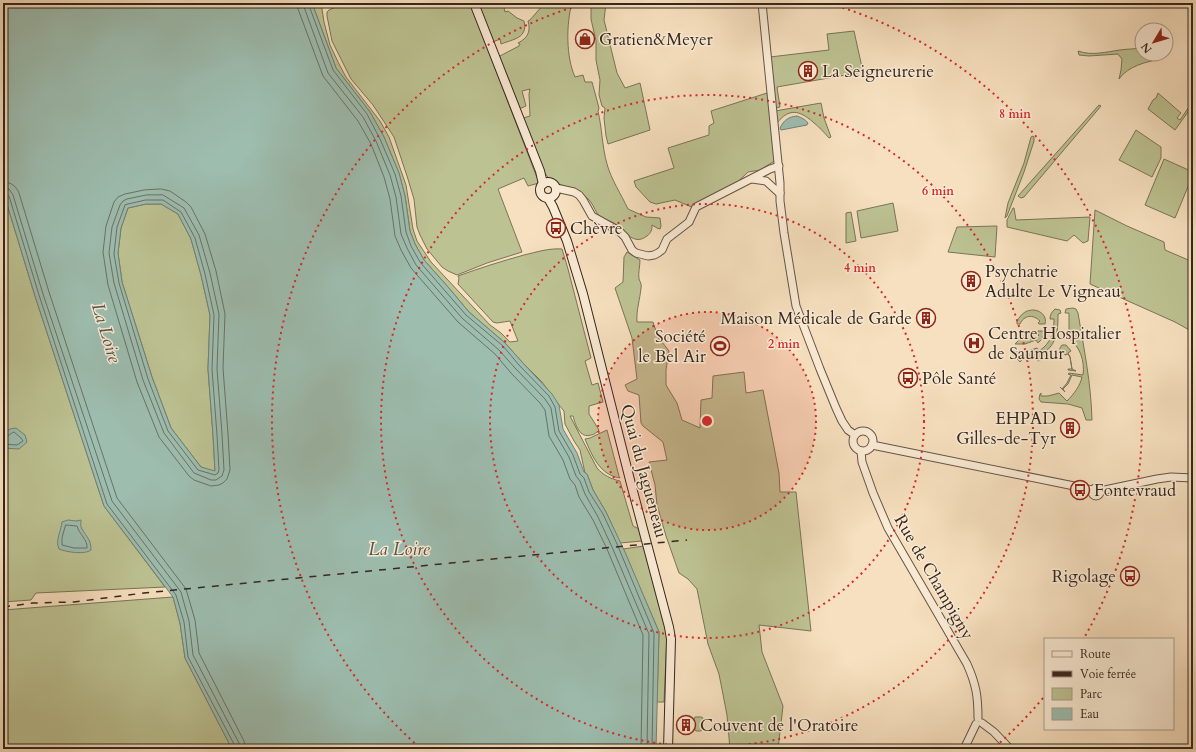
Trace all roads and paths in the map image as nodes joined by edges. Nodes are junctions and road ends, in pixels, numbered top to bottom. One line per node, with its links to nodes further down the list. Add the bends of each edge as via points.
1 (474, 3): 5 (main road)
2 (762, 3): 3 (street)
3 (779, 166): 4 (street); 6 (street)
4 (750, 180): 6 (street, via 766,181); 7 (street, via 696,207 689,222 667,239 662,250 654,256 632,250 620,231 592,216 579,195 568,191)
5 (545, 183): 7 (main road, via 553,184); 7 (main road, via 540,189 541,194 545,198)
6 (780, 193): 8 (street, via 794,299 836,408 848,430)
7 (554, 194): 13 (main road, Quai du Jagueneau, via 553,207 567,241 583,294 669,626 671,639)
8 (855, 435): 9 (street, via 861,431 868,432 872,436); 10 (street, via 854,446)
9 (872, 445): 10 (street, via 868,450); 11 (street, via 1096,491 1171,477)
10 (861, 451): 12 (street, Rue de Champigny, via 862,462 888,528 973,677)
11 (1193, 478)
12 (979, 722): 14 (street); 15 (street, via 994,732)
13 (668, 749)
14 (964, 749)
15 (1010, 749)

